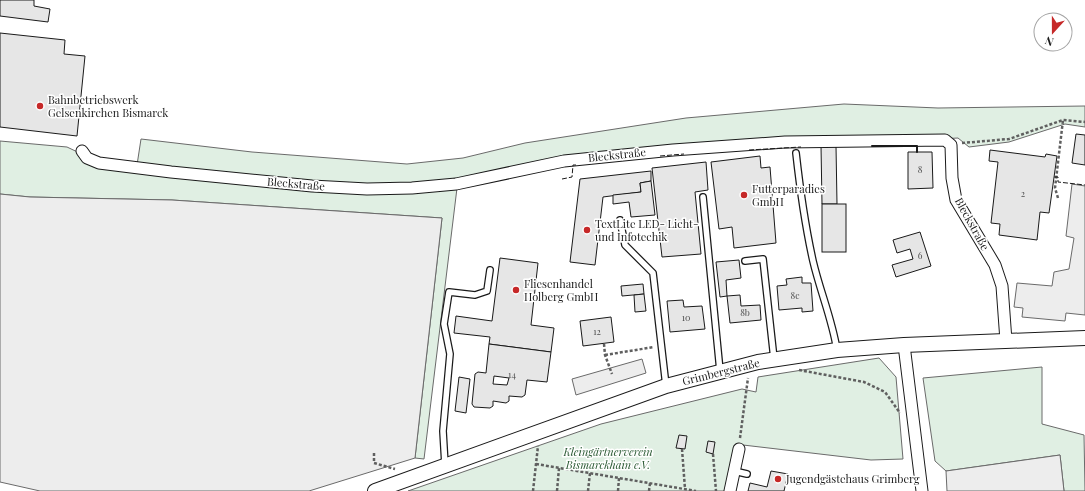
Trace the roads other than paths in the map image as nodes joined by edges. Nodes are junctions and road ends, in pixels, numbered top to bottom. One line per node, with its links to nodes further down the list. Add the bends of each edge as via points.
1 (82, 151): 8 (street, Bleckstraße, via 87,158 99,163 312,186 375,189 456,184 564,161 673,150 785,142 945,140 951,145 956,200 995,266 1002,286)
2 (796, 153): 10 (lane, via 801,202 813,262)
3 (703, 197): 12 (lane)
4 (620, 220): 13 (lane, via 625,246 653,274)
5 (745, 261): 11 (lane, via 763,259)
6 (490, 270): 15 (lane, via 487,291 475,294 449,292 444,324 450,354 443,432)
7 (1085, 338): 8 (street, Grimbergstraße)
8 (1006, 341): 9 (street, Grimbergstraße)
9 (904, 345): 10 (street, Grimbergstraße); 20 (street)
10 (837, 350): 11 (street, Grimbergstraße)
11 (774, 359): 12 (street, Grimbergstraße)
12 (720, 371): 13 (street, Grimbergstraße)
13 (666, 386): 15 (street, Grimbergstraße)
14 (739, 449): 16 (street)
15 (445, 466): 18 (street, Grimbergstraße)
16 (734, 471): 17 (lane); 19 (street)
17 (747, 474)
18 (375, 491)
19 (730, 491)
20 (922, 491)

